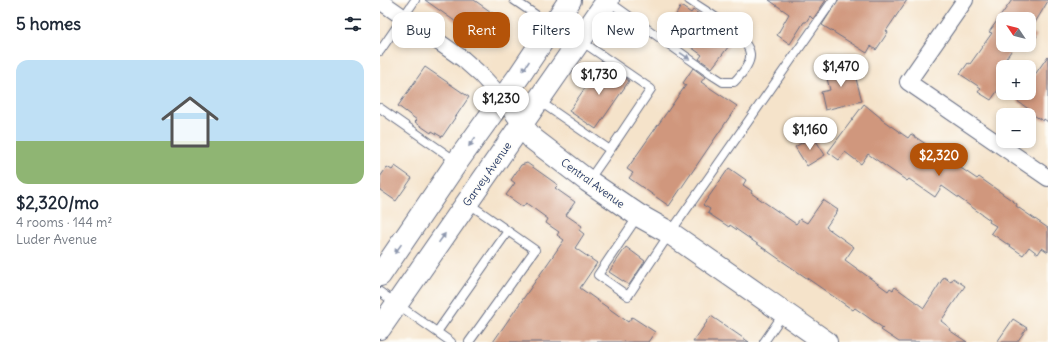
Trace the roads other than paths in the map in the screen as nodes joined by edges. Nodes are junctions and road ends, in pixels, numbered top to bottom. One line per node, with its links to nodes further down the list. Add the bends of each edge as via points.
1 (415, 0): 10 (lane)
2 (514, 0): 11 (lane)
3 (570, 0): 12 (main road)
4 (607, 0): 5 (lane, one-way to 5, via 712,75 724,82 734,82 747,65 750,54 746,44 736,32); 14 (main road, Garvey Avenue)
5 (689, 0)
6 (833, 0): 31 (lane)
7 (965, 0): 26 (street, via 908,82)
8 (380, 1): 9 (street, Central Avenue)
9 (396, 12)
10 (407, 12)
11 (532, 12)
12 (562, 12)
13 (392, 33): 19 (lane)
14 (584, 35)
15 (584, 44): 24 (lane, via 651,89)
16 (445, 46): 20 (street, Central Avenue, via 482,75)
17 (537, 48): 20 (main road, one-way to 20)
18 (575, 48): 21 (main road, Garvey Avenue)
19 (380, 51)
20 (503, 99): 23 (street, Central Avenue); 25 (main road, one-way to 25)
21 (538, 101): 23 (main road, Garvey Avenue); 24 (lane)
22 (380, 108): 25 (lane)
23 (521, 125): 27 (main road, Central Avenue, via 533,139); 28 (main road, Garvey Avenue)
24 (610, 150): 27 (lane)
25 (457, 162): 32 (main road, one-way to 32)
26 (1048, 178)
27 (588, 181): 29 (main road, Central Avenue)
28 (467, 202): 30 (lane); 33 (main road, Garvey Avenue, one-way to 28)
29 (638, 215): 31 (main road, Central Avenue); 31 (lane, via 598,275 628,296)
30 (508, 232): 36 (lane); 38 (lane, via 535,250)
31 (670, 233): 34 (main road, Central Avenue)
32 (380, 274)
33 (388, 298): 35 (main road, Garvey Avenue); 36 (lane)
34 (784, 312): 39 (lane); 40 (main road, Central Avenue)
35 (380, 328)
36 (437, 332): 37 (lane)
37 (451, 342)
38 (469, 342)
39 (764, 342)
40 (826, 342)

